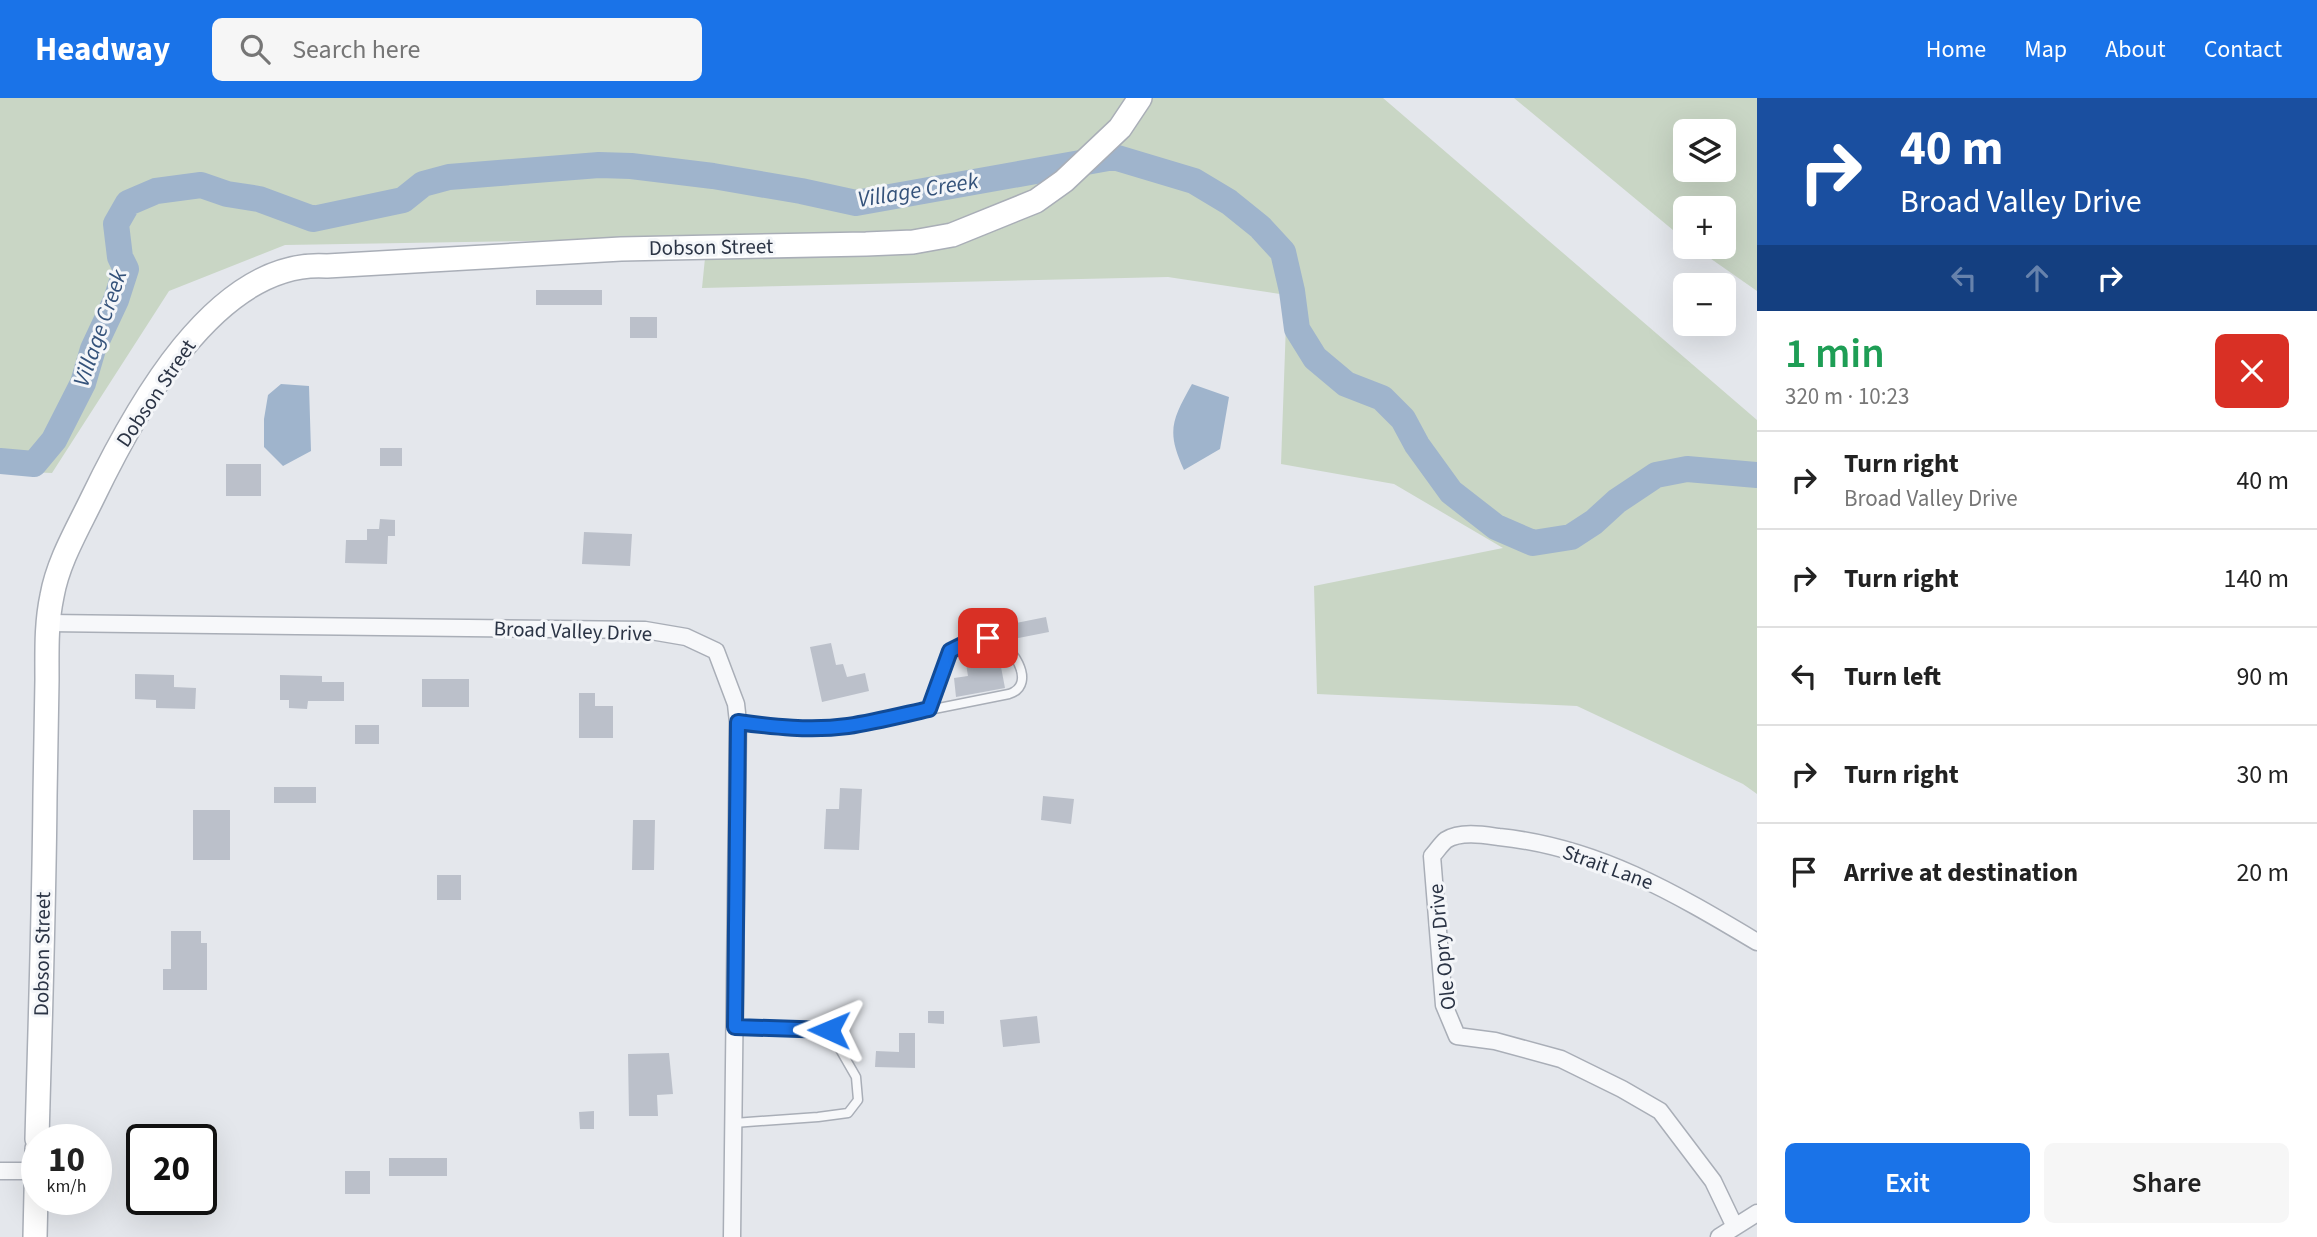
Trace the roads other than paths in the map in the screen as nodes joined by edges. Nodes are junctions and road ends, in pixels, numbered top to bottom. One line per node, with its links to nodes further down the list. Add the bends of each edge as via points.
1 (1135, 107): 2 (street, Dobson Street, via 1082,166 1036,201 952,234 913,242 529,253 310,265 273,275 238,294 194,335 136,415 65,555)
2 (48, 623): 4 (street, Broad Valley Drive, via 645,630 686,637 716,651); 9 (street, Dobson Street)
3 (929, 709): 3 (lane, via 1018,692 1022,671 1000,643 988,638 966,643 950,651); 4 (lane, via 814,729)
4 (738, 722): 7 (street, Broad Valley Drive)
5 (1447, 840): 6 (street, Strait Lane, via 1473,834 1522,839 1587,855 1671,891); 14 (street, Ole Opry Drive, via 1432,856 1444,1005 1457,1036 1561,1059 1660,1111 1713,1181)
6 (1757, 942)
7 (735, 1027): 8 (street, Broad Valley Drive); 8 (lane, via 829,1030 856,1077 858,1100 848,1113)
8 (734, 1123): 16 (street, Broad Valley Drive)
9 (37, 1124)
10 (0, 1171): 11 (street)
11 (21, 1171)
12 (1757, 1213): 14 (street)
13 (35, 1215): 15 (street)
14 (1735, 1227): 17 (street)
15 (35, 1237)
16 (732, 1237)
17 (1718, 1237)

